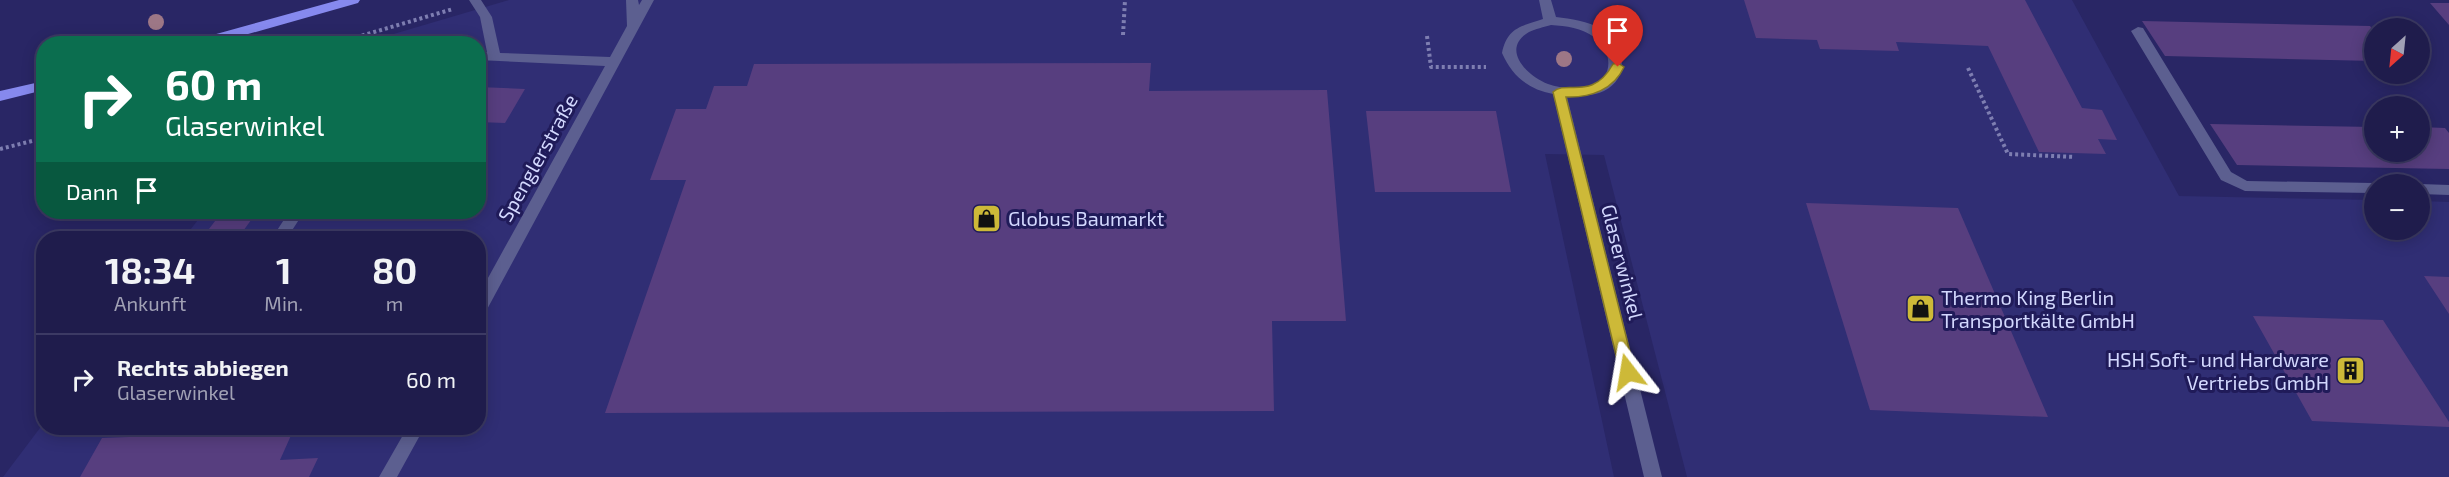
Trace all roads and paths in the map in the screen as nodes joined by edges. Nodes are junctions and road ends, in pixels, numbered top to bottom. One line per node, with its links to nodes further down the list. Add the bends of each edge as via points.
1 (354, 0): 11 (main road)
2 (632, 0): 8 (street)
3 (648, 0): 8 (street, Spenglerstraße)
4 (1125, 0): 10 (path)
5 (1545, 0): 7 (street)
6 (477, 1): 12 (path); 15 (street, via 486,17)
7 (1550, 21): 20 (street, via 1521,30 1508,49 1516,71 1542,88); 20 (street, via 1599,34 1617,56 1618,67 1605,85 1576,93)
8 (634, 26): 16 (street, Spenglerstraße)
9 (2138, 31): 25 (street, via 2226,176 2245,186)
10 (1123, 35)
11 (225, 36)
12 (357, 36)
13 (1427, 36): 17 (path, via 1431,67)
14 (486, 56): 15 (street)
15 (494, 56): 16 (street)
16 (614, 62): 28 (street, Spenglerstraße)
17 (1488, 67)
18 (1968, 68): 24 (path, via 2008,154)
19 (36, 86): 21 (main road)
20 (1559, 92): 31 (street, Glaserwinkel)
21 (0, 96)
22 (36, 140): 23 (path)
23 (0, 149)
24 (2075, 157)
25 (2364, 188)
26 (2430, 189): 27 (street)
27 (2449, 190)
28 (486, 284)
29 (412, 435): 30 (street)
30 (388, 477)
31 (1653, 477)

